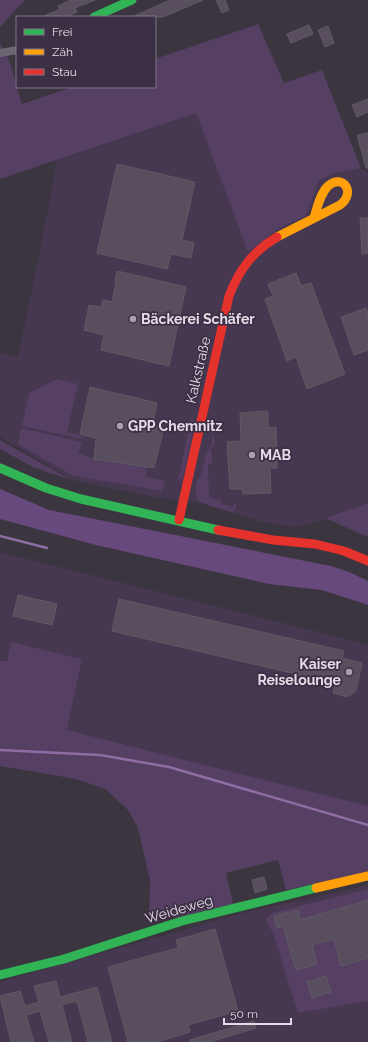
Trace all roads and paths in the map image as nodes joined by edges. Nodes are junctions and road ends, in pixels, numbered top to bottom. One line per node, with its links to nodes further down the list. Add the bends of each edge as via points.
1 (132, 0): 2 (street)
2 (96, 16)
3 (16, 50): 4 (street)
4 (0, 52)
5 (314, 218): 7 (street, Kalkstraße, via 275,238 252,256 237,276 227,303)
6 (0, 468): 7 (street, via 46,488 81,499)
7 (179, 520): 8 (street, via 252,537 315,544 344,551)
8 (368, 561)
9 (368, 876): 10 (street, Weideweg, via 182,921 64,959)
10 (0, 975)

